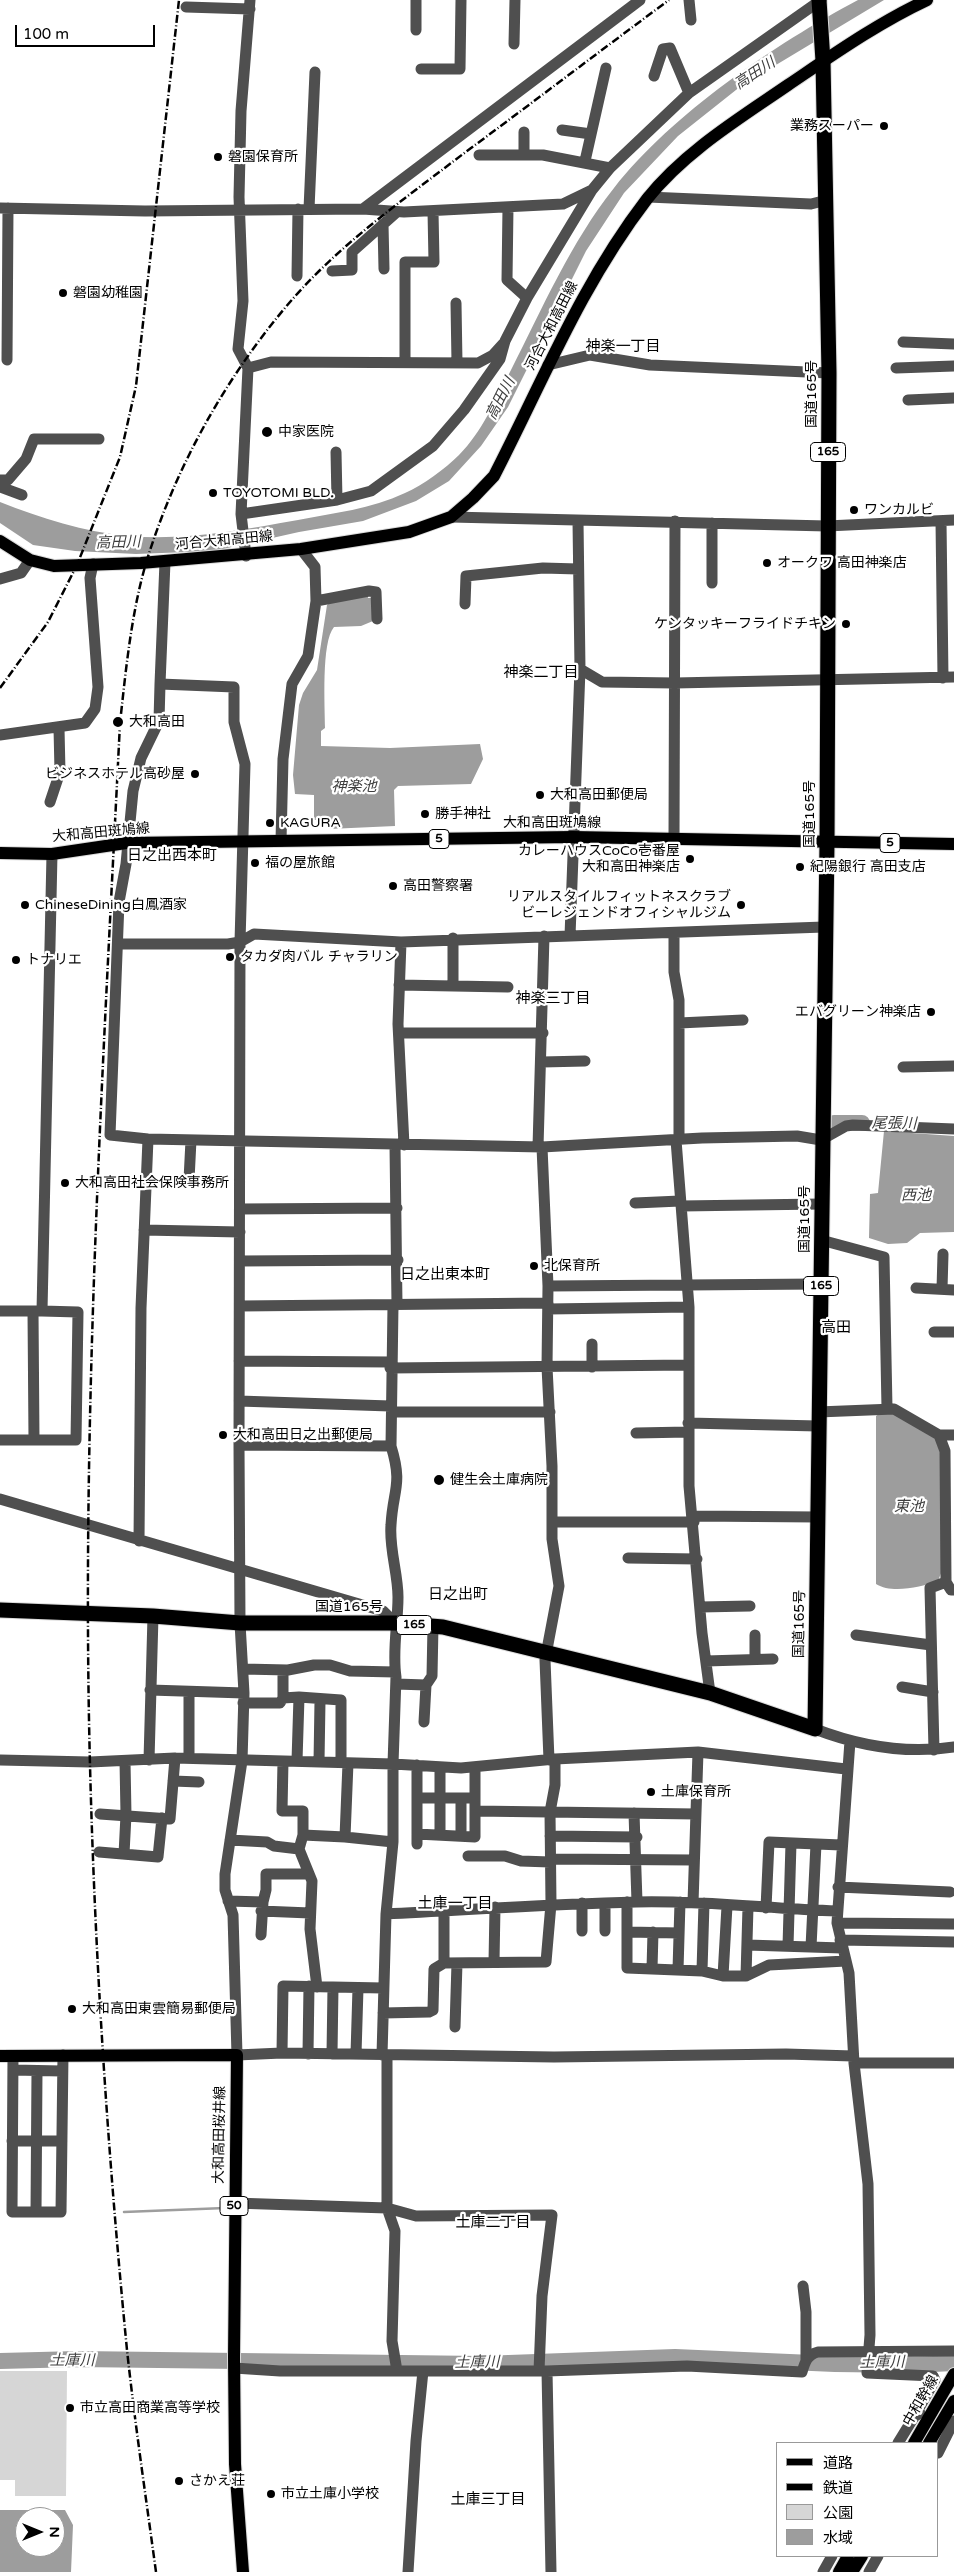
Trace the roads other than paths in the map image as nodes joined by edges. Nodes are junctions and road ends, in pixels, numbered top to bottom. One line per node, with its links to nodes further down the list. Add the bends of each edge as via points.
1 (416, 0): 11 (street)
2 (461, 0): 15 (street, via 460,69)
3 (515, 0): 12 (street)
4 (640, 0): 31 (street)
5 (689, 0): 10 (street)
6 (927, 0): 13 (main road, 河合大和高田線)
7 (820, 3): 13 (highway, 国道165号 / 165); 18 (street)
8 (250, 4): 9 (street); 32 (street, via 241,111 239,197)
9 (186, 7)
10 (691, 20)
11 (416, 30)
12 (514, 44)
13 (823, 58): 27 (main road, 河合大和高田線, via 736,120 686,160); 28 (highway, 国道165号 / 165)
14 (606, 68): 21 (street)
15 (421, 70)
16 (316, 72): 33 (street)
17 (654, 76): 18 (street, via 663,49 670,48)
18 (689, 93): 25 (street)
19 (562, 130): 21 (street)
20 (524, 132): 23 (street)
21 (591, 134): 24 (street)
22 (479, 155): 23 (street)
23 (524, 155): 24 (street)
24 (585, 161): 25 (street)
25 (610, 168): 26 (street)
26 (592, 190): 29 (street, via 563,204); 40 (street)
27 (648, 198): 28 (street, via 811,204); 48 (main road, 河合大和高田線, via 576,308)
28 (827, 200): 52 (highway, 国道165号 / 165)
29 (508, 207): 34 (street); 40 (street, via 507,280)
30 (4, 208): 32 (street); 45 (street)
31 (363, 208): 33 (street); 35 (street)
32 (242, 209): 33 (street); 50 (street, via 243,301 238,349)
33 (304, 209): 39 (street)
34 (433, 211): 35 (street); 46 (street, via 434,262 405,262)
35 (397, 212): 36 (street)
36 (383, 224): 37 (street); 38 (street, via 352,252 352,270)
37 (384, 269)
38 (332, 271)
39 (298, 276)
40 (527, 298): 42 (street)
41 (456, 303): 47 (street)
42 (506, 340): 47 (street, via 486,361); 60 (street, via 500,359 464,410 432,446 371,491)
43 (903, 342): 44 (street)
44 (954, 344)
45 (7, 360)
46 (405, 362): 47 (street); 50 (street, via 270,362)
47 (457, 363)
48 (548, 365): 52 (street, via 590,355 650,365); 61 (main road, 河合大和高田線, via 494,476)
49 (954, 366): 51 (street)
50 (248, 368): 62 (street)
51 (896, 368)
52 (829, 373): 68 (highway, 国道165号 / 165)
53 (954, 398): 54 (street)
54 (908, 400)
55 (99, 439): 57 (street, via 34,439 26,459 8,480)
56 (336, 452): 60 (street)
57 (0, 480)
58 (0, 487): 59 (street)
59 (22, 495)
60 (337, 500): 62 (street)
61 (451, 517): 64 (street); 70 (main road, 河合大和高田線, via 409,532)
62 (242, 519): 71 (street)
63 (954, 520): 66 (street)
64 (578, 521): 65 (street); 75 (street)
65 (675, 521): 67 (street); 84 (street)
66 (941, 521): 68 (street); 82 (street)
67 (712, 522): 68 (street); 77 (street)
68 (827, 526): 83 (highway, 国道165号 / 165)
69 (0, 541): 72 (main road, 河合大和高田線)
70 (301, 549): 71 (main road, 河合大和高田線); 78 (street, via 315,567)
71 (246, 554): 73 (main road, 河合大和高田線)
72 (30, 560): 74 (main road, 河合大和高田線, via 54,566); 76 (street, via 21,573)
73 (165, 562): 74 (main road, 河合大和高田線); 85 (street)
74 (93, 564): 86 (street, via 90,578 98,687 95,709 85,723)
75 (578, 569): 79 (street, via 543,568 466,576); 81 (street)
76 (0, 579)
77 (712, 582)
78 (316, 601): 80 (street, via 376,592); 91 (street, via 308,656 292,684 283,759)
79 (465, 604)
80 (377, 619)
81 (580, 669): 84 (street, via 602,682); 89 (street)
82 (948, 678): 83 (street)
83 (826, 680): 84 (street); 94 (highway, 国道165号 / 165)
84 (675, 683): 90 (street)
85 (160, 684): 92 (street, via 159,721 141,758); 93 (street, via 234,687 234,722 245,764)
86 (59, 728): 87 (street); 88 (street, via 60,772)
87 (0, 735)
88 (50, 802)
89 (573, 837): 90 (main road, 大和高田斑鳩線 / 5); 91 (main road, 大和高田斑鳩線 / 5); 101 (street)
90 (674, 838): 94 (main road, 大和高田斑鳩線 / 5)
91 (281, 841): 93 (main road, 大和高田斑鳩線 / 5)
92 (126, 843): 93 (main road, 大和高田斑鳩線 / 5); 97 (main road, 大和高田斑鳩線 / 5); 105 (street)
93 (242, 843): 103 (street)
94 (826, 843): 95 (main road, 大和高田斑鳩線 / 5); 98 (highway, 国道165号 / 165)
95 (954, 844)
96 (0, 853): 97 (main road, 大和高田斑鳩線 / 5)
97 (52, 854): 148 (street)
98 (824, 927): 99 (street); 121 (highway, 国道165号 / 165)
99 (674, 933): 101 (street); 110 (street)
100 (544, 936): 101 (street); 102 (street); 112 (street)
101 (570, 936)
102 (453, 938): 104 (street); 107 (street)
103 (240, 942): 104 (street, via 254,934); 105 (street); 122 (street)
104 (401, 942): 106 (street)
105 (118, 944): 118 (street, via 110,1135)
106 (399, 985): 107 (street); 111 (street)
107 (453, 985): 108 (street)
108 (508, 987)
109 (743, 1020): 110 (street)
110 (680, 1023): 120 (street)
111 (399, 1032): 112 (street); 123 (street)
112 (543, 1034): 114 (street)
113 (585, 1061): 114 (street)
114 (542, 1062): 124 (street)
115 (954, 1066): 116 (street)
116 (903, 1067)
117 (954, 1129): 121 (street, via 853,1125)
118 (148, 1139): 119 (street); 131 (street)
119 (190, 1140): 122 (street); 125 (street)
120 (678, 1140): 121 (street, via 797,1136); 124 (street); 127 (street)
121 (821, 1140): 128 (highway, 国道165号 / 165)
122 (240, 1141): 123 (street); 130 (street)
123 (400, 1145): 124 (street); 129 (street)
124 (540, 1147): 139 (street)
125 (189, 1180)
126 (635, 1203): 127 (street)
127 (680, 1204): 128 (street); 137 (street)
128 (821, 1204): 133 (highway, 国道165号 / 165)
129 (397, 1208): 130 (street); 135 (street)
130 (240, 1209): 132 (street)
131 (144, 1230): 132 (street); 174 (street)
132 (240, 1232): 136 (street)
133 (821, 1240): 138 (highway, 国道165号 / 165); 158 (street, via 884,1257)
134 (943, 1254): 141 (street)
135 (398, 1260): 136 (street); 143 (street)
136 (240, 1261): 144 (street)
137 (688, 1284): 138 (street); 139 (street); 146 (street)
138 (821, 1284): 161 (highway, 国道165号 / 165)
139 (548, 1286): 145 (street)
140 (916, 1288): 141 (street)
141 (942, 1289): 142 (street)
142 (954, 1290)
143 (395, 1305): 144 (street); 145 (street); 153 (street)
144 (240, 1306): 152 (street)
145 (548, 1306): 146 (street); 155 (street)
146 (689, 1307): 154 (street)
147 (0, 1311): 148 (street)
148 (38, 1311): 167 (street); 167 (street, via 78,1312 76,1440)
149 (934, 1332): 150 (street)
150 (954, 1332)
151 (592, 1344): 156 (street)
152 (239, 1361): 153 (street); 157 (street)
153 (391, 1365): 155 (street); 159 (street)
154 (689, 1365): 156 (street); 162 (street)
155 (547, 1367): 156 (street); 160 (street)
156 (592, 1367)
157 (239, 1401): 159 (street); 168 (street)
158 (887, 1408): 161 (street); 164 (street, via 899,1411)
159 (391, 1409): 160 (street); 169 (street)
160 (550, 1412): 173 (street)
161 (818, 1419): 162 (street); 171 (highway, 国道165号 / 165)
162 (688, 1428): 163 (street); 172 (street)
163 (636, 1433)
164 (940, 1435): 165 (street); 178 (street, via 945,1451)
165 (954, 1435)
166 (0, 1440): 167 (street)
167 (34, 1440)
168 (239, 1445): 169 (street); 177 (street)
169 (391, 1446): 184 (street, via 398,1485 391,1525 398,1597)
170 (0, 1499): 174 (street)
171 (818, 1517): 172 (street); 208 (highway, 国道165号 / 165)
172 (693, 1519): 173 (street); 176 (street)
173 (552, 1522): 189 (street, via 558,1586)
174 (139, 1541): 177 (street)
175 (628, 1558): 176 (street)
176 (697, 1559): 180 (street)
177 (240, 1570): 183 (street); 184 (street, via 384,1611)
178 (950, 1586): 188 (street, via 930,1588)
179 (750, 1606): 180 (street)
180 (700, 1607): 192 (street)
181 (0, 1610): 182 (highway, 国道165号 / 165)
182 (153, 1616): 183 (highway, 国道165号 / 165); 199 (street)
183 (240, 1623): 184 (highway, 国道165号 / 165); 193 (street)
184 (395, 1624): 185 (highway, 国道165号 / 165); 195 (street)
185 (434, 1626): 189 (highway, 国道165号 / 165); 197 (street, via 432,1676)
186 (755, 1635): 190 (street)
187 (856, 1635): 188 (street)
188 (931, 1645): 201 (street)
189 (547, 1652): 202 (highway, 国道165号 / 165); 215 (street)
190 (755, 1659): 191 (street); 192 (street)
191 (773, 1659)
192 (706, 1661): 202 (street)
193 (243, 1669): 194 (street); 204 (street)
194 (283, 1670): 195 (street, via 330,1665 350,1671); 205 (street)
195 (395, 1672): 196 (street)
196 (396, 1684): 197 (street); 224 (street)
197 (426, 1685): 207 (street)
198 (902, 1687): 201 (street)
199 (150, 1690): 200 (street); 217 (street)
200 (190, 1692): 204 (street); 214 (street)
201 (933, 1692): 211 (street)
202 (710, 1693): 208 (highway, 国道165号 / 165)
203 (299, 1697): 205 (street); 206 (street); 221 (street)
204 (243, 1698): 205 (street, via 280,1704); 219 (street)
205 (283, 1698)
206 (320, 1701): 222 (street); 223 (street, via 342,1700)
207 (424, 1722)
208 (815, 1729): 209 (street)
209 (850, 1741): 211 (street, via 914,1751); 228 (street)
210 (954, 1747): 211 (street)
211 (934, 1750)
212 (698, 1752): 215 (street); 228 (street); 239 (street)
213 (174, 1758): 214 (street); 217 (street); 229 (street)
214 (189, 1758): 219 (street)
215 (552, 1759): 227 (street); 236 (street, via 555,1785)
216 (0, 1760): 218 (street)
217 (149, 1760): 218 (street)
218 (125, 1761): 240 (street)
219 (242, 1761): 220 (street); 248 (street)
220 (283, 1761): 221 (street); 242 (street, via 282,1811 303,1811)
221 (297, 1761): 222 (street)
222 (319, 1762): 223 (street)
223 (344, 1763): 224 (street); 246 (street)
224 (392, 1764): 225 (street); 249 (street)
225 (417, 1765): 226 (street); 231 (street)
226 (440, 1767): 227 (street); 232 (street)
227 (475, 1767): 234 (street)
228 (846, 1769): 252 (street)
229 (173, 1781): 230 (street); 241 (street, via 170,1819)
230 (199, 1782)
231 (417, 1798): 232 (street); 243 (street, via 417,1839)
232 (440, 1798): 233 (street); 243 (street)
233 (460, 1798): 234 (street); 244 (street)
234 (475, 1798): 235 (street)
235 (475, 1811): 236 (street); 244 (street, via 475,1837)
236 (550, 1812): 237 (street); 245 (street)
237 (634, 1813): 239 (street); 247 (street)
238 (100, 1814): 240 (street)
239 (696, 1814): 259 (street)
240 (126, 1815): 241 (street); 255 (street)
241 (162, 1818): 255 (street, via 158,1857)
242 (303, 1834): 246 (street); 253 (street)
243 (440, 1834): 244 (street)
244 (460, 1836)
245 (550, 1836): 247 (street); 257 (street)
246 (345, 1837): 249 (street)
247 (637, 1837): 258 (street)
248 (230, 1840): 253 (street, via 267,1842); 263 (street, via 225,1874)
249 (393, 1842): 279 (street)
250 (791, 1842): 251 (street); 274 (street, via 769,1842); 275 (street)
251 (816, 1844): 252 (street); 276 (street)
252 (841, 1845): 261 (street)
253 (299, 1849): 260 (street)
254 (99, 1852): 255 (street)
255 (124, 1854)
256 (468, 1856): 257 (street)
257 (550, 1860): 258 (street); 269 (street)
258 (636, 1860): 259 (street); 264 (street)
259 (694, 1860): 268 (street)
260 (309, 1874): 271 (street, via 266,1874); 278 (street, via 312,1881)
261 (838, 1887): 262 (street); 280 (street)
262 (950, 1892)
263 (228, 1901): 271 (street); 313 (street, via 234,1916)
264 (632, 1902): 265 (street); 267 (street); 284 (street)
265 (680, 1902): 268 (street); 286 (street)
266 (582, 1903): 267 (street); 269 (street); 282 (street)
267 (605, 1903): 283 (street)
268 (698, 1903): 270 (street); 299 (street)
269 (551, 1904): 272 (street); 294 (street, via 546,1962)
270 (727, 1906): 273 (street); 300 (street)
271 (262, 1907): 278 (street); 287 (street)
272 (495, 1907): 277 (street); 294 (street)
273 (748, 1908): 274 (street); 290 (street)
274 (766, 1908): 275 (street)
275 (790, 1909): 276 (street); 291 (street)
276 (812, 1910): 280 (street); 292 (street)
277 (444, 1911): 279 (street); 295 (street)
278 (310, 1913): 302 (street)
279 (386, 1914): 305 (street)
280 (837, 1917): 281 (street); 289 (street)
281 (954, 1924)
282 (582, 1931)
283 (605, 1931)
284 (628, 1932): 285 (street); 297 (street, via 627,1968)
285 (652, 1932): 286 (street); 297 (street)
286 (679, 1933): 298 (street)
287 (261, 1935)
288 (954, 1942): 289 (street)
289 (841, 1944): 292 (street); 293 (street)
290 (747, 1945): 291 (street); 301 (street)
291 (788, 1946): 292 (street)
292 (811, 1947)
293 (846, 1961): 301 (street, via 769,1965); 316 (street)
294 (494, 1962): 296 (street)
295 (444, 1963): 296 (street); 306 (street, via 434,1969 432,2010)
296 (457, 1963): 307 (street)
297 (652, 1969): 298 (street)
298 (678, 1970): 299 (street)
299 (702, 1971): 300 (street)
300 (723, 1976): 301 (street)
301 (746, 1976)
302 (313, 1986): 303 (street); 308 (street, via 283,1986); 309 (street)
303 (333, 1987): 304 (street); 310 (street)
304 (358, 1988): 305 (street); 311 (street)
305 (383, 1988): 306 (street)
306 (383, 2013): 314 (street)
307 (455, 2027)
308 (282, 2053): 309 (street); 313 (street)
309 (308, 2054): 310 (street)
310 (332, 2054): 311 (street)
311 (356, 2054): 314 (street)
312 (63, 2055): 313 (main road); 315 (main road); 320 (street)
313 (237, 2055): 324 (main road, 大和高田桜井線 / 50)
314 (384, 2055): 316 (street); 325 (street)
315 (6, 2056): 318 (street)
316 (853, 2060): 317 (street); 328 (street, via 868,2184)
317 (954, 2063)
318 (13, 2070): 319 (street); 321 (street)
319 (37, 2071): 320 (street); 322 (street)
320 (62, 2071): 323 (street)
321 (12, 2141): 322 (street); 326 (street, via 12,2212)
322 (36, 2141): 323 (street); 326 (street)
323 (62, 2141): 326 (street, via 61,2212)
324 (234, 2203): 325 (street); 330 (main road, 大和高田桜井線 / 50)
325 (387, 2208): 332 (street, via 395,2231 392,2342); 334 (street, via 416,2216 552,2215 542,2296)
326 (36, 2212)
327 (803, 2286): 331 (street, via 806,2312)
328 (870, 2351): 329 (street); 331 (street, via 818,2352 811,2354); 338 (street, via 867,2373 933,2376 933,2387)
329 (954, 2351)
330 (234, 2364): 332 (street); 349 (main road, 大和高田桜井線 / 50, via 235,2464)
331 (804, 2364): 334 (street)
332 (397, 2371): 333 (street)
333 (423, 2371): 334 (street); 350 (street)
334 (542, 2371): 351 (street)
335 (954, 2374): 336 (main road, 中和幹線)
336 (940, 2397): 338 (street); 341 (main road, 中和幹線)
337 (954, 2401): 342 (main road, 中和幹線)
338 (914, 2417): 340 (street)
339 (953, 2426): 343 (street)
340 (899, 2442)
341 (915, 2442)
342 (930, 2442)
343 (939, 2450)
344 (832, 2557): 348 (street)
345 (847, 2557): 352 (main road)
346 (861, 2557): 353 (main road)
347 (877, 2557): 354 (street)
348 (825, 2571)
349 (243, 2572)
350 (408, 2572)
351 (551, 2572)
352 (839, 2572)
353 (852, 2572)
354 (868, 2572)

